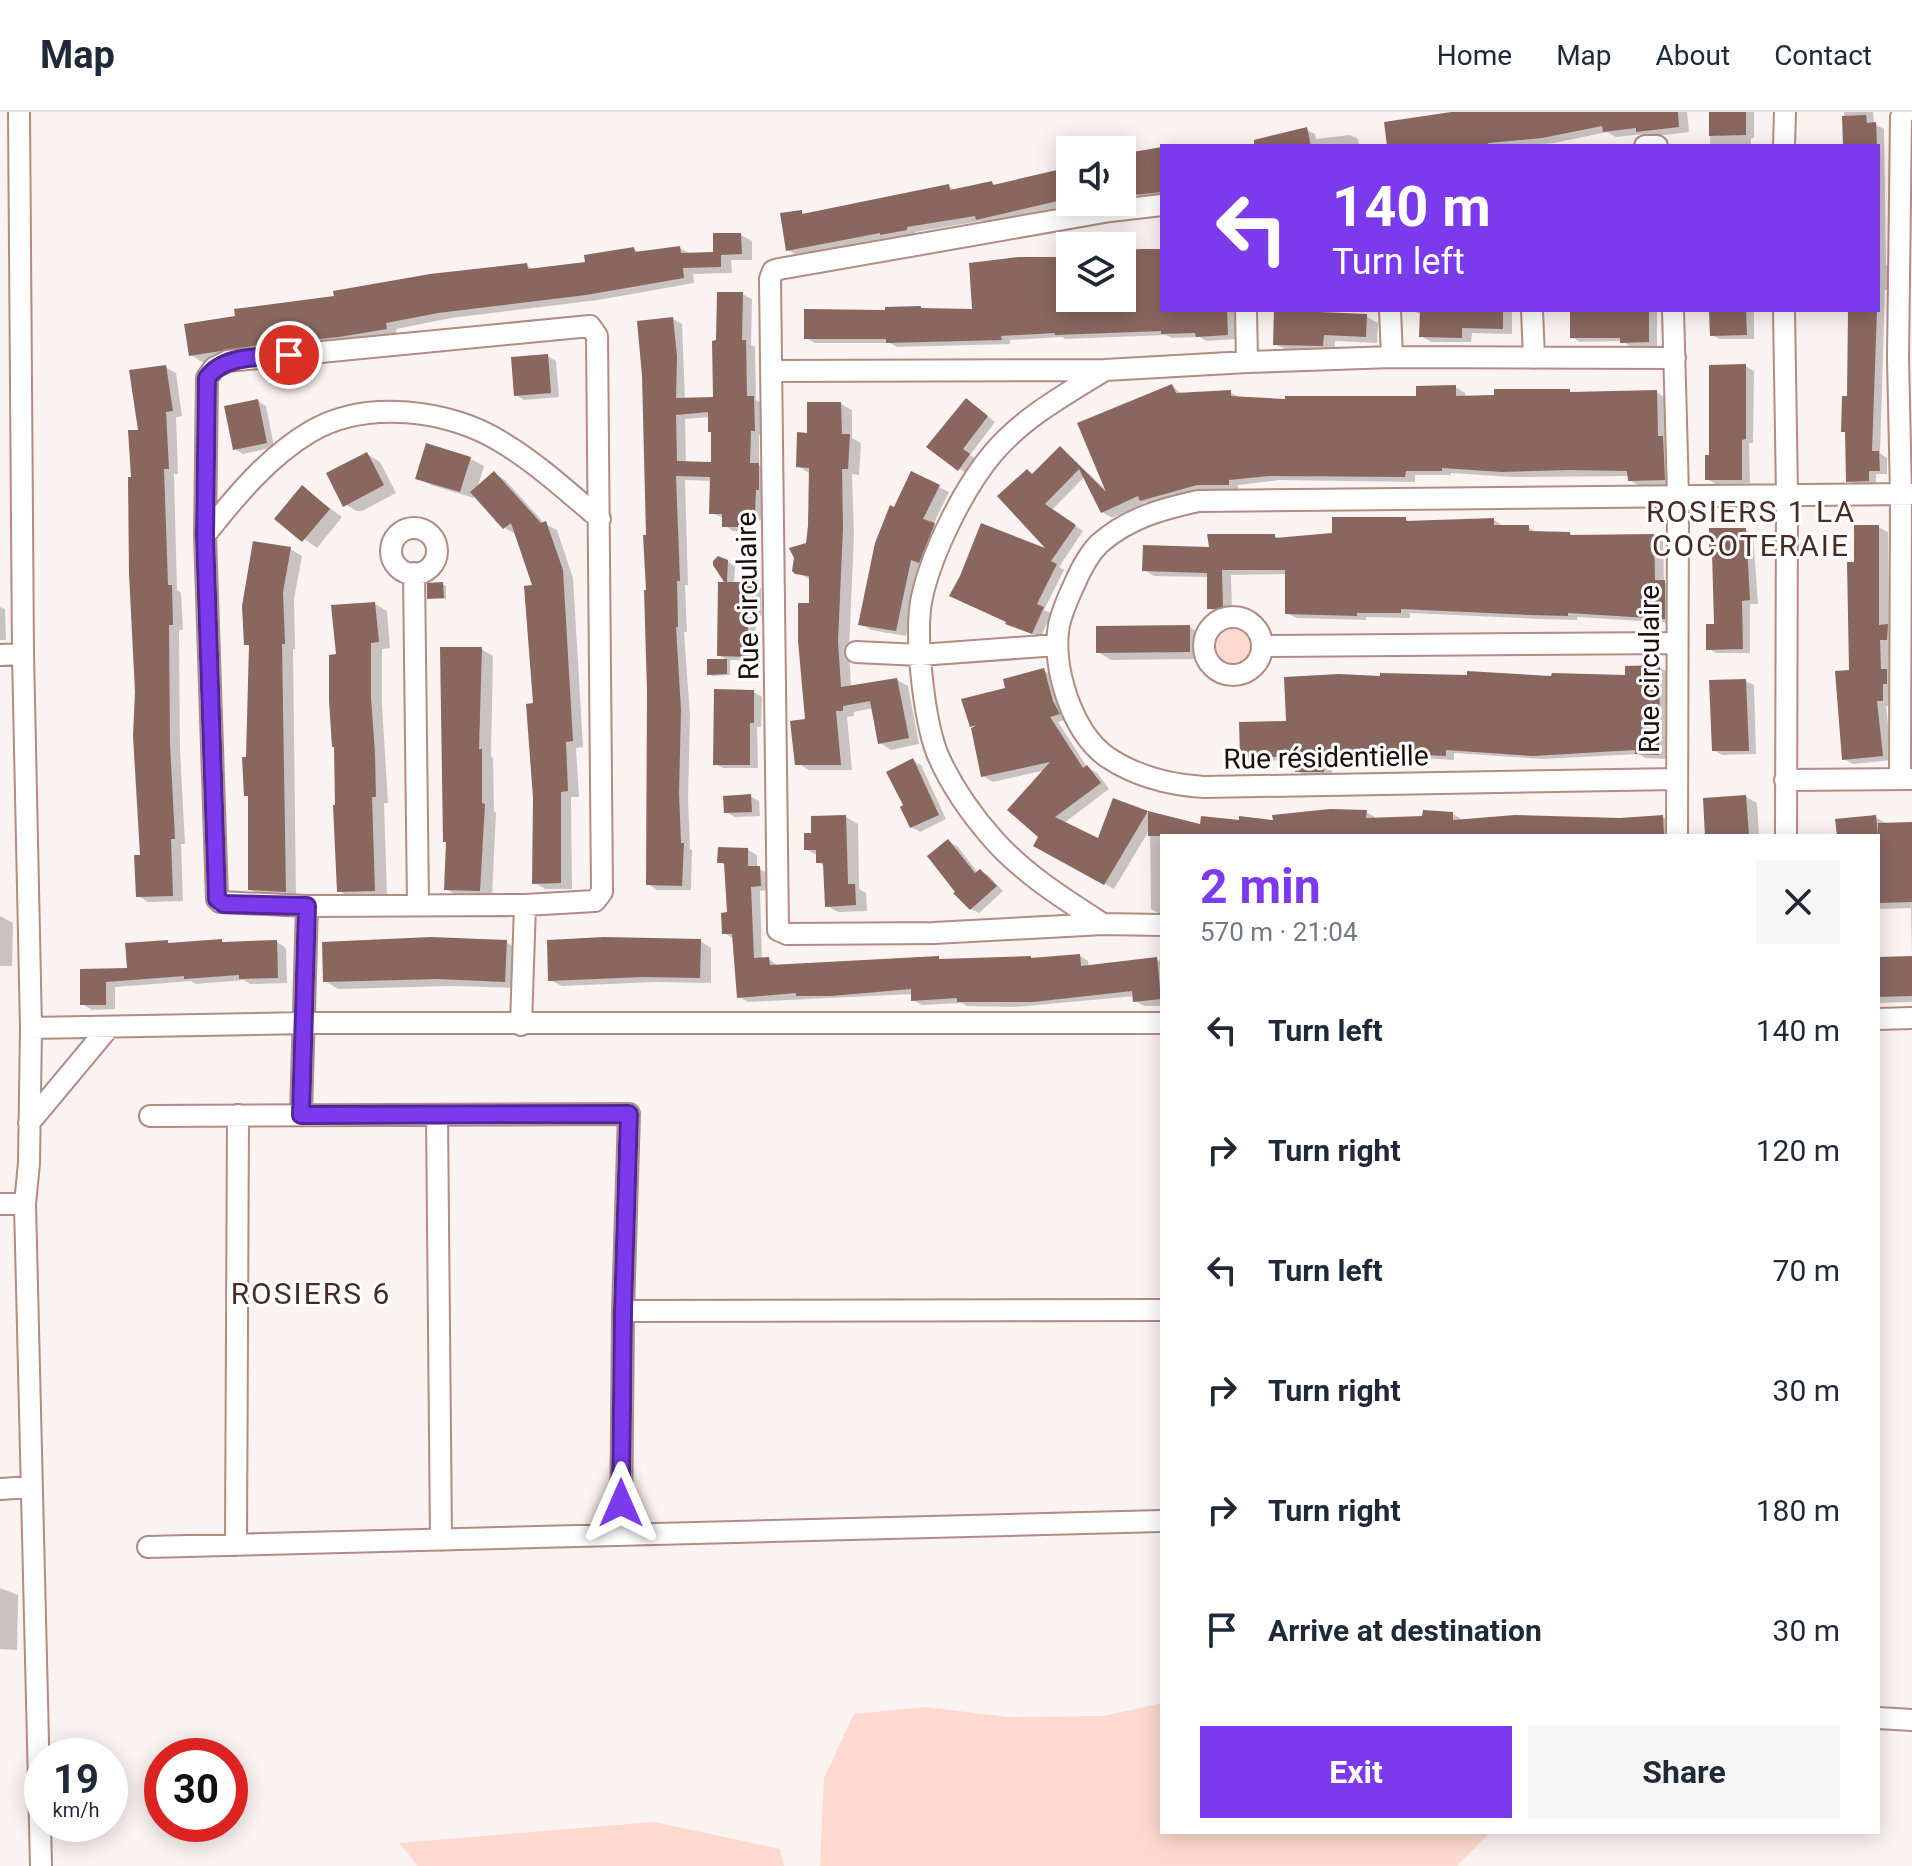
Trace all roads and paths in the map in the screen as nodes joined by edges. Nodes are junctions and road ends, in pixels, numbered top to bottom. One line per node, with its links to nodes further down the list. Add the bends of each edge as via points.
1 (19, 112): 29 (street)
2 (1785, 112): 4 (street)
3 (1905, 112): 14 (street)
4 (1784, 144)
5 (1160, 205): 17 (street, Rue circulaire, via 773,271)
6 (1246, 312): 15 (street)
7 (1390, 312): 11 (street)
8 (1532, 312): 12 (street)
9 (1673, 312): 13 (street, Rue circulaire)
10 (1784, 312): 20 (street)
11 (1392, 357): 12 (street); 15 (street)
12 (1534, 358): 13 (street)
13 (1675, 358): 19 (street, Rue circulaire)
14 (1905, 358): 18 (street)
15 (1247, 362): 16 (street)
16 (1105, 370): 17 (street); 31 (street, via 1023,423 966,489 921,598)
17 (772, 371): 40 (street, Rue circulaire, via 778,930 934,933)
18 (1906, 494): 20 (street); 24 (street)
19 (1678, 495): 20 (street); 25 (street, Rue circulaire); 26 (street, via 1198,501 1169,507 1143,515 1098,545 1081,568 1064,608)
20 (1787, 495): 34 (street)
21 (600, 519): 22 (street, via 503,442 474,427 441,416 352,414 310,431 256,476); 22 (street, via 597,336 590,326 228,361 214,368 207,378); 38 (street, via 602,892 595,901)
22 (205, 535): 39 (street, via 217,899 224,904)
23 (414, 573): 37 (street)
24 (1907, 636): 33 (street)
25 (1676, 643): 27 (street); 32 (street, Rue circulaire)
26 (1057, 645): 31 (street); 32 (street, Rue résidentielle, via 1082,731 1106,756 1156,781 1204,787)
27 (1262, 646)
28 (856, 652): 31 (street)
29 (23, 654): 30 (street); 48 (street)
30 (0, 655)
31 (920, 655): 40 (street, via 937,752 968,806 1024,869)
32 (1677, 779): 35 (street, Rue circulaire)
33 (1906, 779): 34 (street)
34 (1785, 780): 36 (street)
35 (1677, 834)
36 (1786, 834)
37 (418, 905): 38 (street); 39 (street)
38 (525, 905): 46 (street)
39 (307, 906): 44 (street)
40 (1103, 924): 41 (street, Rue circulaire)
41 (1160, 925)
42 (1912, 1018): 43 (street)
43 (1880, 1019)
44 (305, 1023): 46 (street); 47 (street); 50 (street)
45 (1160, 1023): 46 (street)
46 (521, 1025)
47 (109, 1027): 48 (street); 53 (street)
48 (31, 1028): 53 (street)
49 (238, 1115): 50 (street); 52 (street); 63 (street)
50 (301, 1115): 51 (street)
51 (437, 1115): 57 (street, via 629,1114); 62 (street)
52 (150, 1116)
53 (29, 1123): 55 (street)
54 (0, 1204): 55 (street)
55 (25, 1204): 58 (street)
56 (1160, 1310): 57 (street)
57 (623, 1311): 61 (street)
58 (31, 1487): 59 (street); 67 (street)
59 (0, 1489)
60 (1160, 1521): 61 (street)
61 (621, 1535): 62 (street)
62 (441, 1540): 63 (street)
63 (236, 1545): 64 (street)
64 (148, 1547)
65 (1880, 1718): 66 (street)
66 (1912, 1720)
67 (41, 1866)

